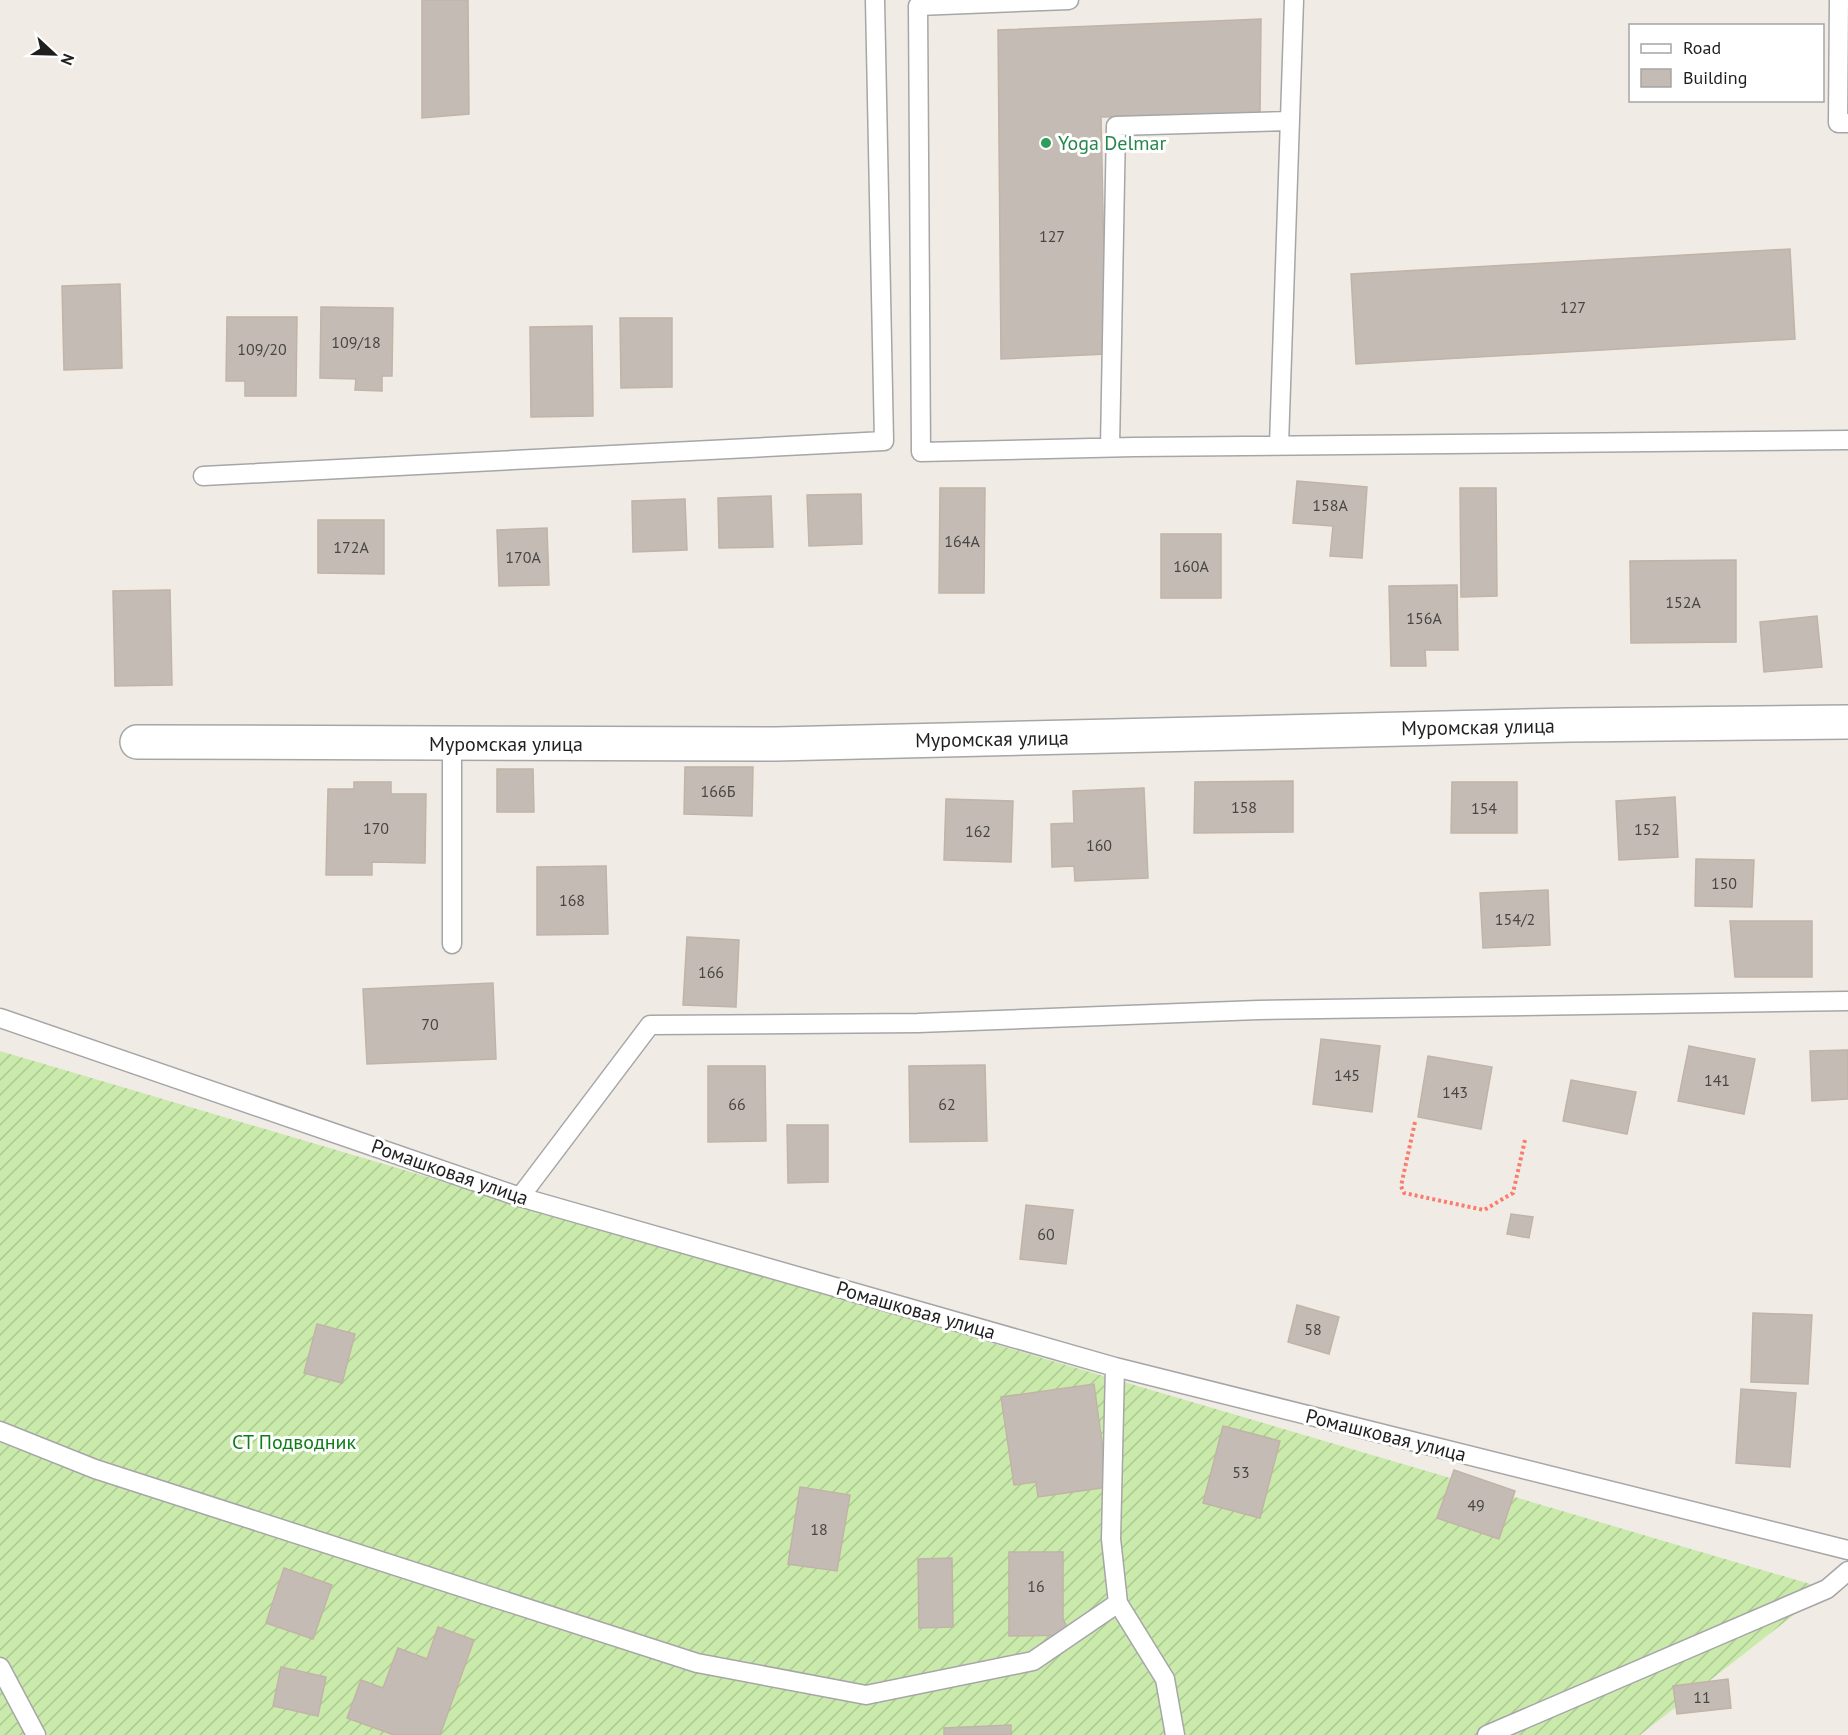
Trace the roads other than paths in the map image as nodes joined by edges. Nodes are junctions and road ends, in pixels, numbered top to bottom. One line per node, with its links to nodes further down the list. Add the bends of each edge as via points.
1 (875, 0): 10 (lane, via 884,441)
2 (1069, 0): 9 (lane, via 918,6 921,452)
3 (1294, 0): 5 (lane)
4 (1839, 0): 6 (lane, via 1838,123)
5 (1290, 121): 8 (lane); 9 (lane, via 1116,126)
6 (1848, 123)
7 (1848, 440): 8 (lane)
8 (1279, 445): 9 (lane)
9 (1110, 447)
10 (202, 476)
11 (1848, 722): 13 (street, Муромская улица, via 776,744)
12 (137, 742): 13 (street, Муромская улица)
13 (452, 743): 14 (lane)
14 (452, 944)
15 (1848, 1001): 17 (lane, via 1258,1010 918,1023 650,1025)
16 (0, 1018): 17 (lane, Ромашковая улица)
17 (520, 1197): 18 (lane, Ромашковая улица)
18 (1115, 1367): 20 (lane, Ромашковая улица); 22 (lane, via 1111,1539)
19 (0, 1431): 22 (lane, via 95,1469 697,1663 866,1695 1033,1660)
20 (1848, 1550)
21 (1848, 1571): 26 (lane, via 1827,1589)
22 (1119, 1604): 25 (lane, via 1165,1679)
23 (0, 1667): 24 (lane)
24 (36, 1735)
25 (1175, 1735)
26 (1487, 1735)

